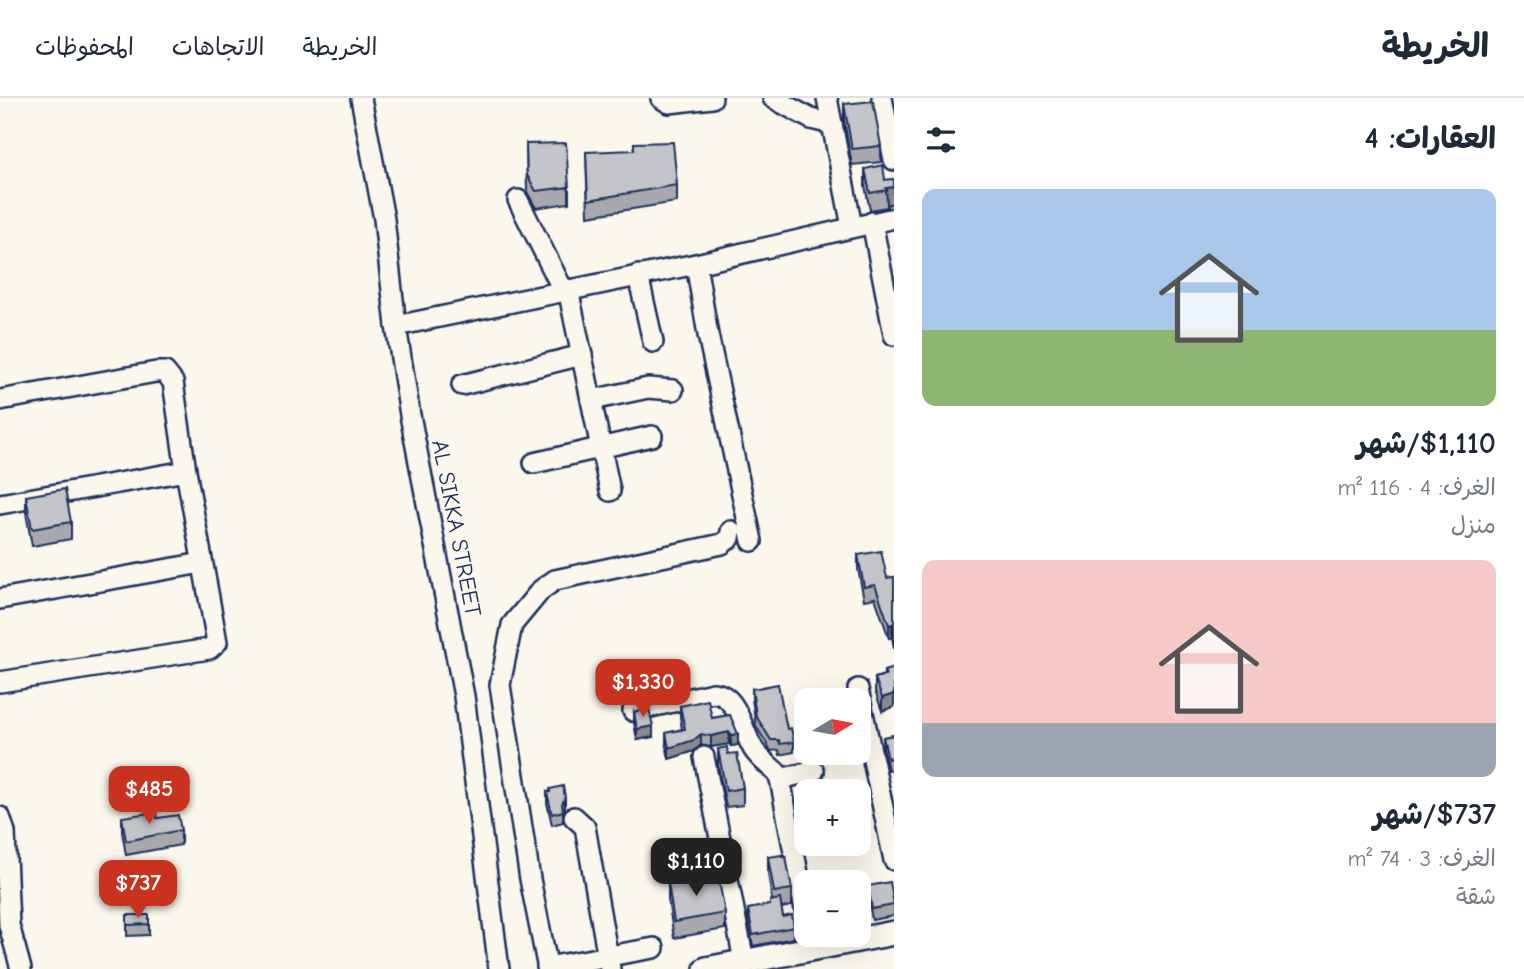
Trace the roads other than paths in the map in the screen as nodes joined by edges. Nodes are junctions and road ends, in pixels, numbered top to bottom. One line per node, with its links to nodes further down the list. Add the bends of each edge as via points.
1 (361, 98): 16 (street, AL SIKKA STREET, via 384,219)
2 (661, 98): 3 (street, via 669,103)
3 (712, 98)
4 (773, 98): 7 (street, via 811,119)
5 (827, 98): 7 (street)
6 (881, 98): 8 (street)
7 (832, 124): 12 (street)
8 (894, 160)
9 (518, 200): 15 (street)
10 (894, 218): 11 (street)
11 (873, 222): 12 (street); 17 (street)
12 (852, 227): 13 (street)
13 (696, 264): 14 (street); 31 (street)
14 (638, 275): 15 (street); 18 (street)
15 (565, 289): 16 (street); 19 (street)
16 (396, 326): 54 (street, AL SIKKA STREET, via 464,696)
17 (894, 335)
18 (653, 342)
19 (582, 355): 20 (street); 23 (street)
20 (462, 385)
21 (673, 390): 23 (street, via 648,388)
22 (0, 400): 27 (street, via 165,372 173,382)
23 (592, 400): 25 (street)
24 (652, 436): 25 (street)
25 (601, 447): 26 (street); 28 (street)
26 (534, 463)
27 (186, 471): 29 (street); 32 (street)
28 (610, 491)
29 (0, 504)
30 (731, 531): 52 (street, via 723,544 555,580 512,625 500,685)
31 (752, 541)
32 (202, 563): 33 (street); 34 (street, via 217,642 209,649)
33 (0, 599)
34 (0, 682)
35 (633, 712): 39 (street, via 720,693 730,700 754,750)
36 (705, 757): 49 (street)
37 (872, 762): 42 (street)
38 (814, 771): 39 (street)
39 (780, 779): 43 (street)
40 (0, 817): 44 (street, via 5,832)
41 (574, 817): 50 (street, via 584,827)
42 (894, 860)
43 (797, 870)
44 (4, 910): 53 (street)
45 (894, 933): 46 (main road)
46 (871, 935)
47 (799, 947): 51 (main road)
48 (654, 948): 50 (street)
49 (744, 961): 51 (main road); 55 (main road)
50 (609, 962): 52 (street)
51 (768, 962)
52 (547, 968)
53 (21, 969)
54 (499, 969)
55 (706, 969)

